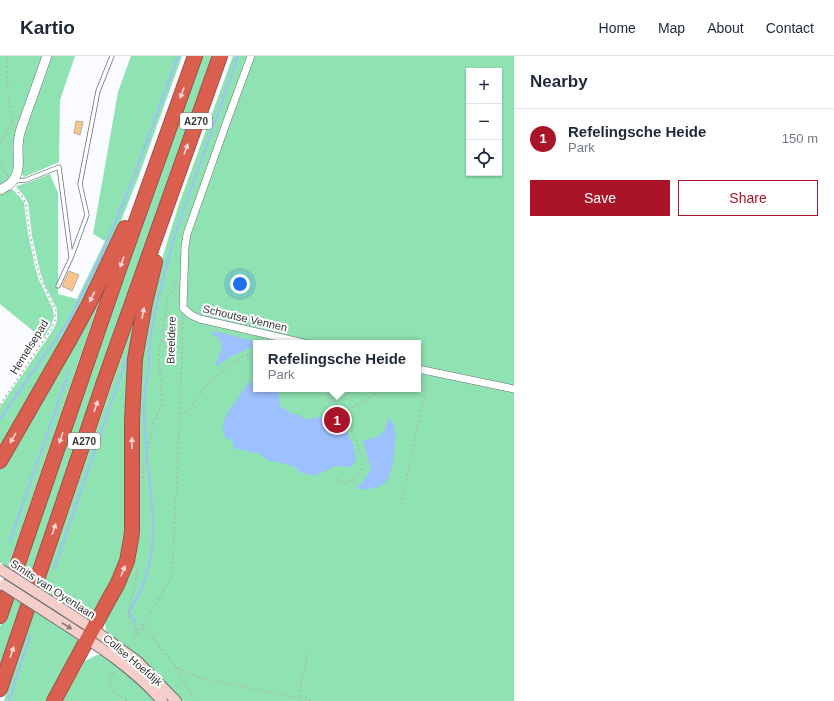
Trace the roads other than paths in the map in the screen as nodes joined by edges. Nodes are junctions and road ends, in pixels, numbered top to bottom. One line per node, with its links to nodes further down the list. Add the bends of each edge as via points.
1 (47, 56): 7 (street, via 19,136 18,169)
2 (112, 56): 10 (lane, via 98,91 80,184 87,215)
3 (195, 56): 6 (highway, A270, one-way to 6)
4 (220, 56): 9 (highway, A270, one-way to 4)
5 (251, 56): 12 (street, Breeldere, via 187,234)
6 (153, 173): 16 (highway, A270, one-way to 16, via 89,304); 19 (highway, A270, one-way to 19)
7 (12, 182): 8 (street); 10 (lane, via 26,180 59,167)
8 (0, 190)
9 (170, 195): 20 (highway, A270, one-way to 9, via 122,573 130,545 136,359 145,304); 21 (highway, A270, one-way to 9)
10 (71, 258): 11 (lane)
11 (58, 286)
12 (183, 308): 13 (street, Schoutse Vennen, via 200,319)
13 (291, 340)
14 (421, 370): 15 (street)
15 (514, 389)
16 (0, 462)
17 (0, 569): 20 (main road, Smits van Oyenlaan, bridge, via 50,601)
18 (0, 583): 20 (main road, one-way to 20, bridge, via 46,612)
19 (0, 616)
20 (91, 634): 22 (highway, A270); 23 (main road, Collse Hoefdijk); 24 (main road, Collse Hoefdijk, via 137,661)
21 (0, 689)
22 (54, 701)
23 (162, 701)
24 (176, 701)

